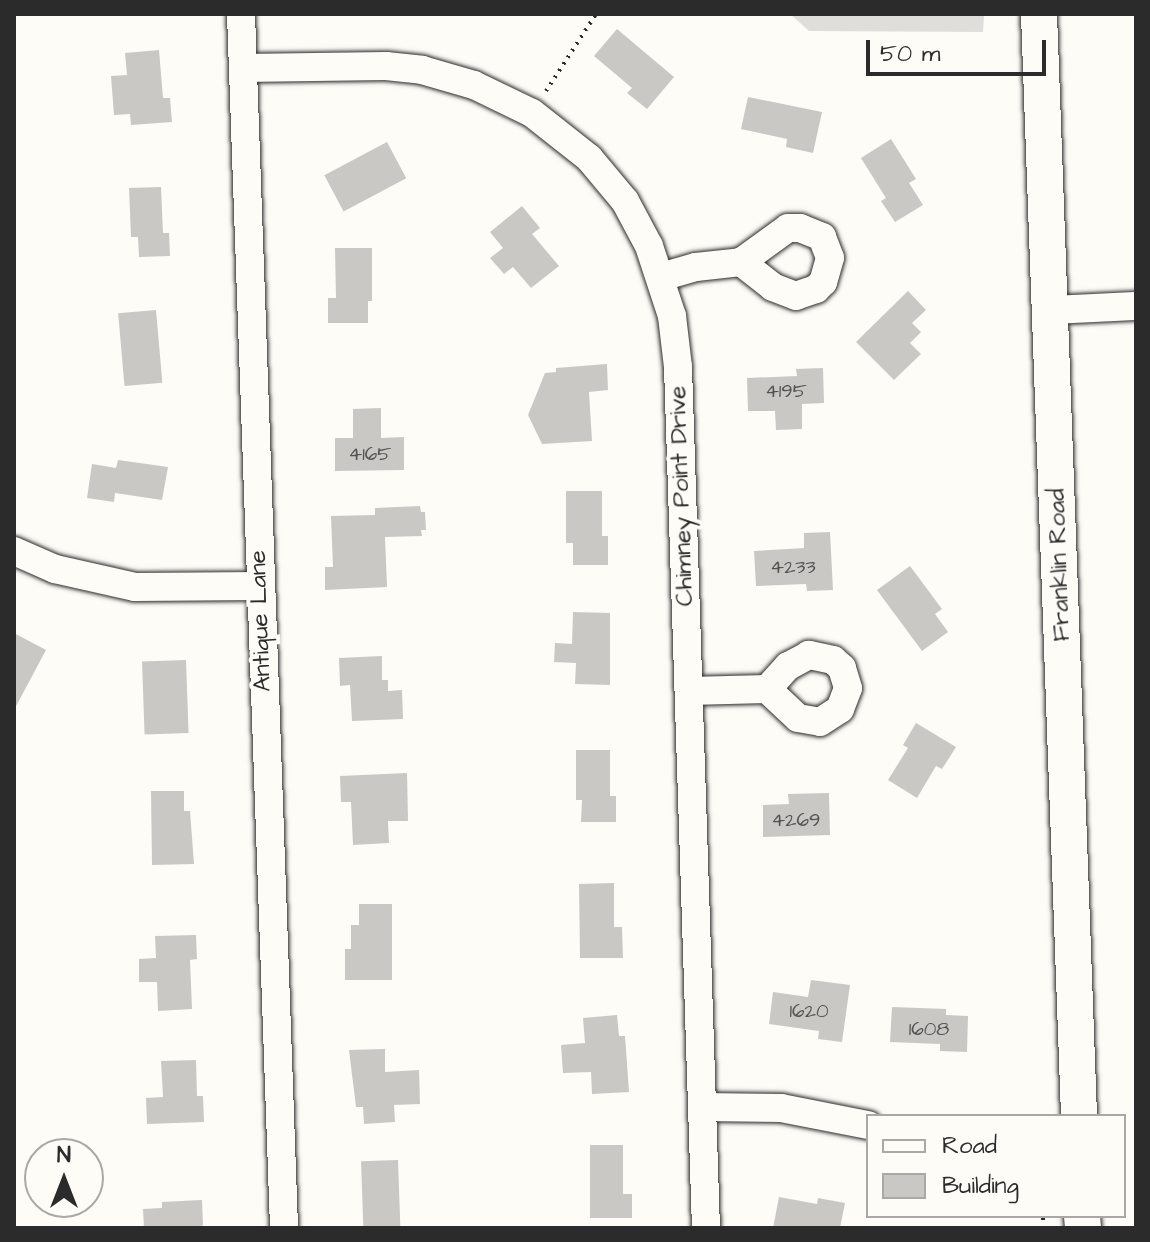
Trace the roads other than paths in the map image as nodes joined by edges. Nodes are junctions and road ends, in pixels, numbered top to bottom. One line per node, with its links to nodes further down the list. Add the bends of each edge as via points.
1 (241, 14): 3 (street, Antique Lane)
2 (1039, 14): 7 (street, Franklin Road)
3 (243, 68): 5 (street, Chimney Point Drive, via 422,70 474,85 532,113 613,184 637,218); 9 (street, Antique Lane)
4 (741, 262): 5 (street)
5 (661, 277): 11 (street, Chimney Point Drive, via 678,367)
6 (1136, 306): 7 (street)
7 (1051, 310): 13 (street, Franklin Road)
8 (14, 551): 9 (street, via 55,569 135,587)
9 (259, 586): 15 (street, Antique Lane)
10 (767, 689): 11 (street)
11 (689, 691): 12 (street, Chimney Point Drive)
12 (702, 1107): 14 (street, via 781,1108); 16 (street, Chimney Point Drive)
13 (1079, 1114)
14 (866, 1125)
15 (284, 1228)
16 (706, 1228)

